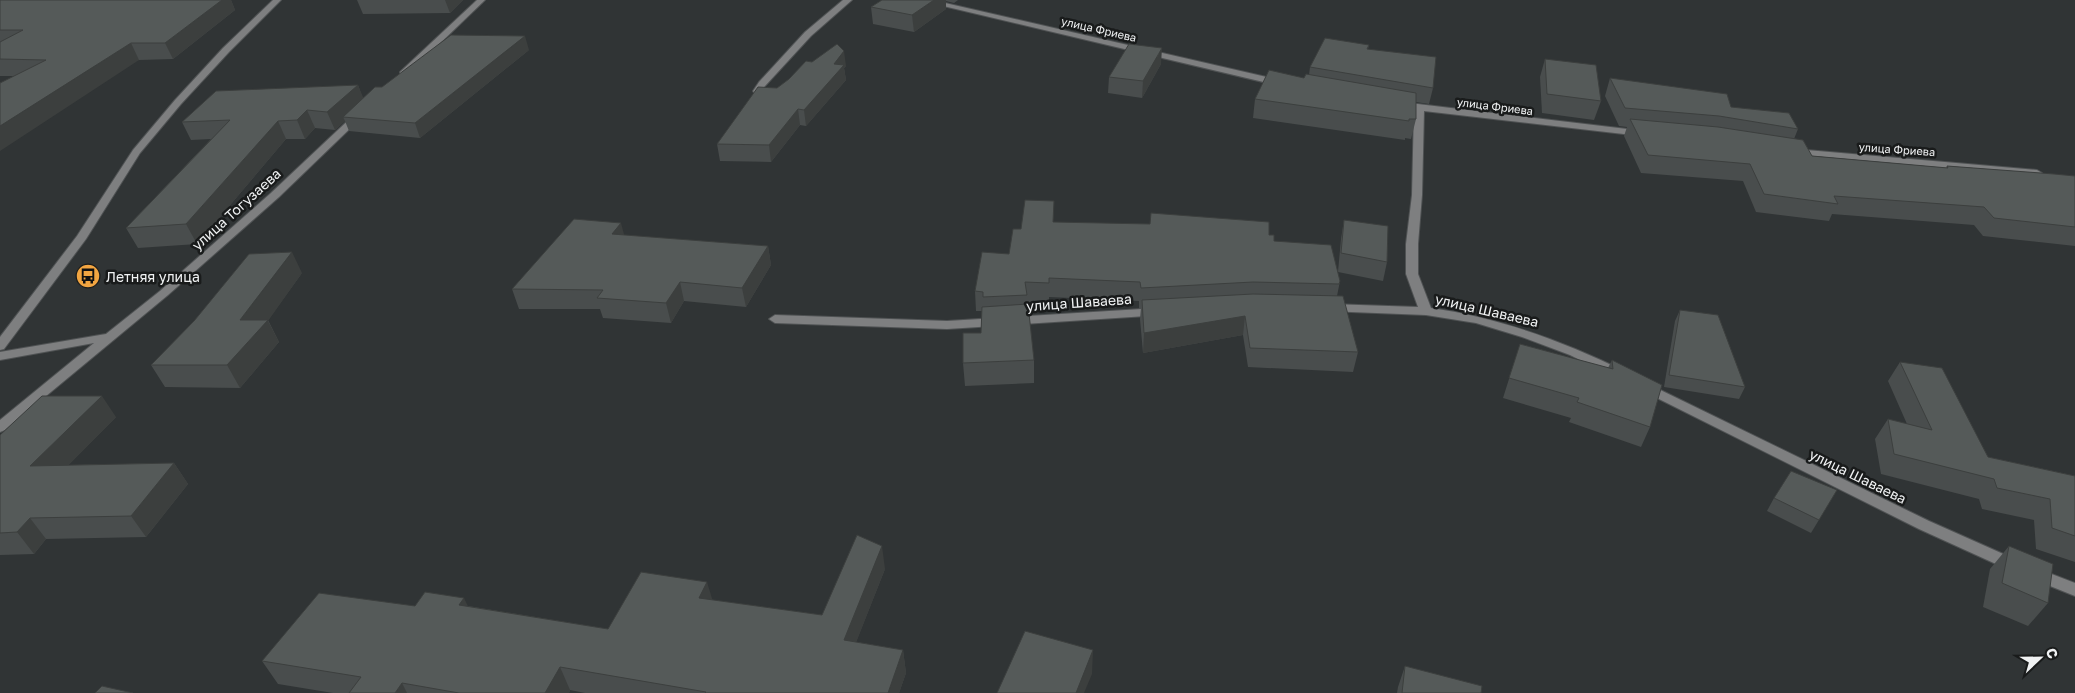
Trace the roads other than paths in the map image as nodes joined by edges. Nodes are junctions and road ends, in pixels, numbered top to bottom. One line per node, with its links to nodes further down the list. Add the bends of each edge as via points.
1 (277, 0): 19 (street, via 226,50 142,145 82,237)
2 (481, 0): 5 (street)
3 (848, 0): 7 (street, via 808,34 767,78 757,91)
4 (922, 0): 6 (street, улица Фриева)
5 (398, 79)
6 (1293, 86)
7 (761, 97)
8 (1391, 103): 10 (street, улица Фриева)
9 (370, 105): 18 (street, улица Тогузаева, via 250,218)
10 (1419, 108): 11 (street, улица Фриева); 16 (street, via 1418,195 1412,274)
11 (1648, 133)
12 (1788, 151): 13 (street, улица Фриева)
13 (2045, 174)
14 (1316, 308): 16 (street, улица Шаваева)
15 (1173, 311): 17 (street, улица Шаваева, via 947,325)
16 (1426, 311): 22 (street, улица Шаваева, via 1507,328 1554,343 1924,525)
17 (776, 319)
18 (110, 337): 20 (street); 21 (street, улица Тогузаева)
19 (0, 346)
20 (0, 356)
21 (0, 427)
22 (2075, 590)

